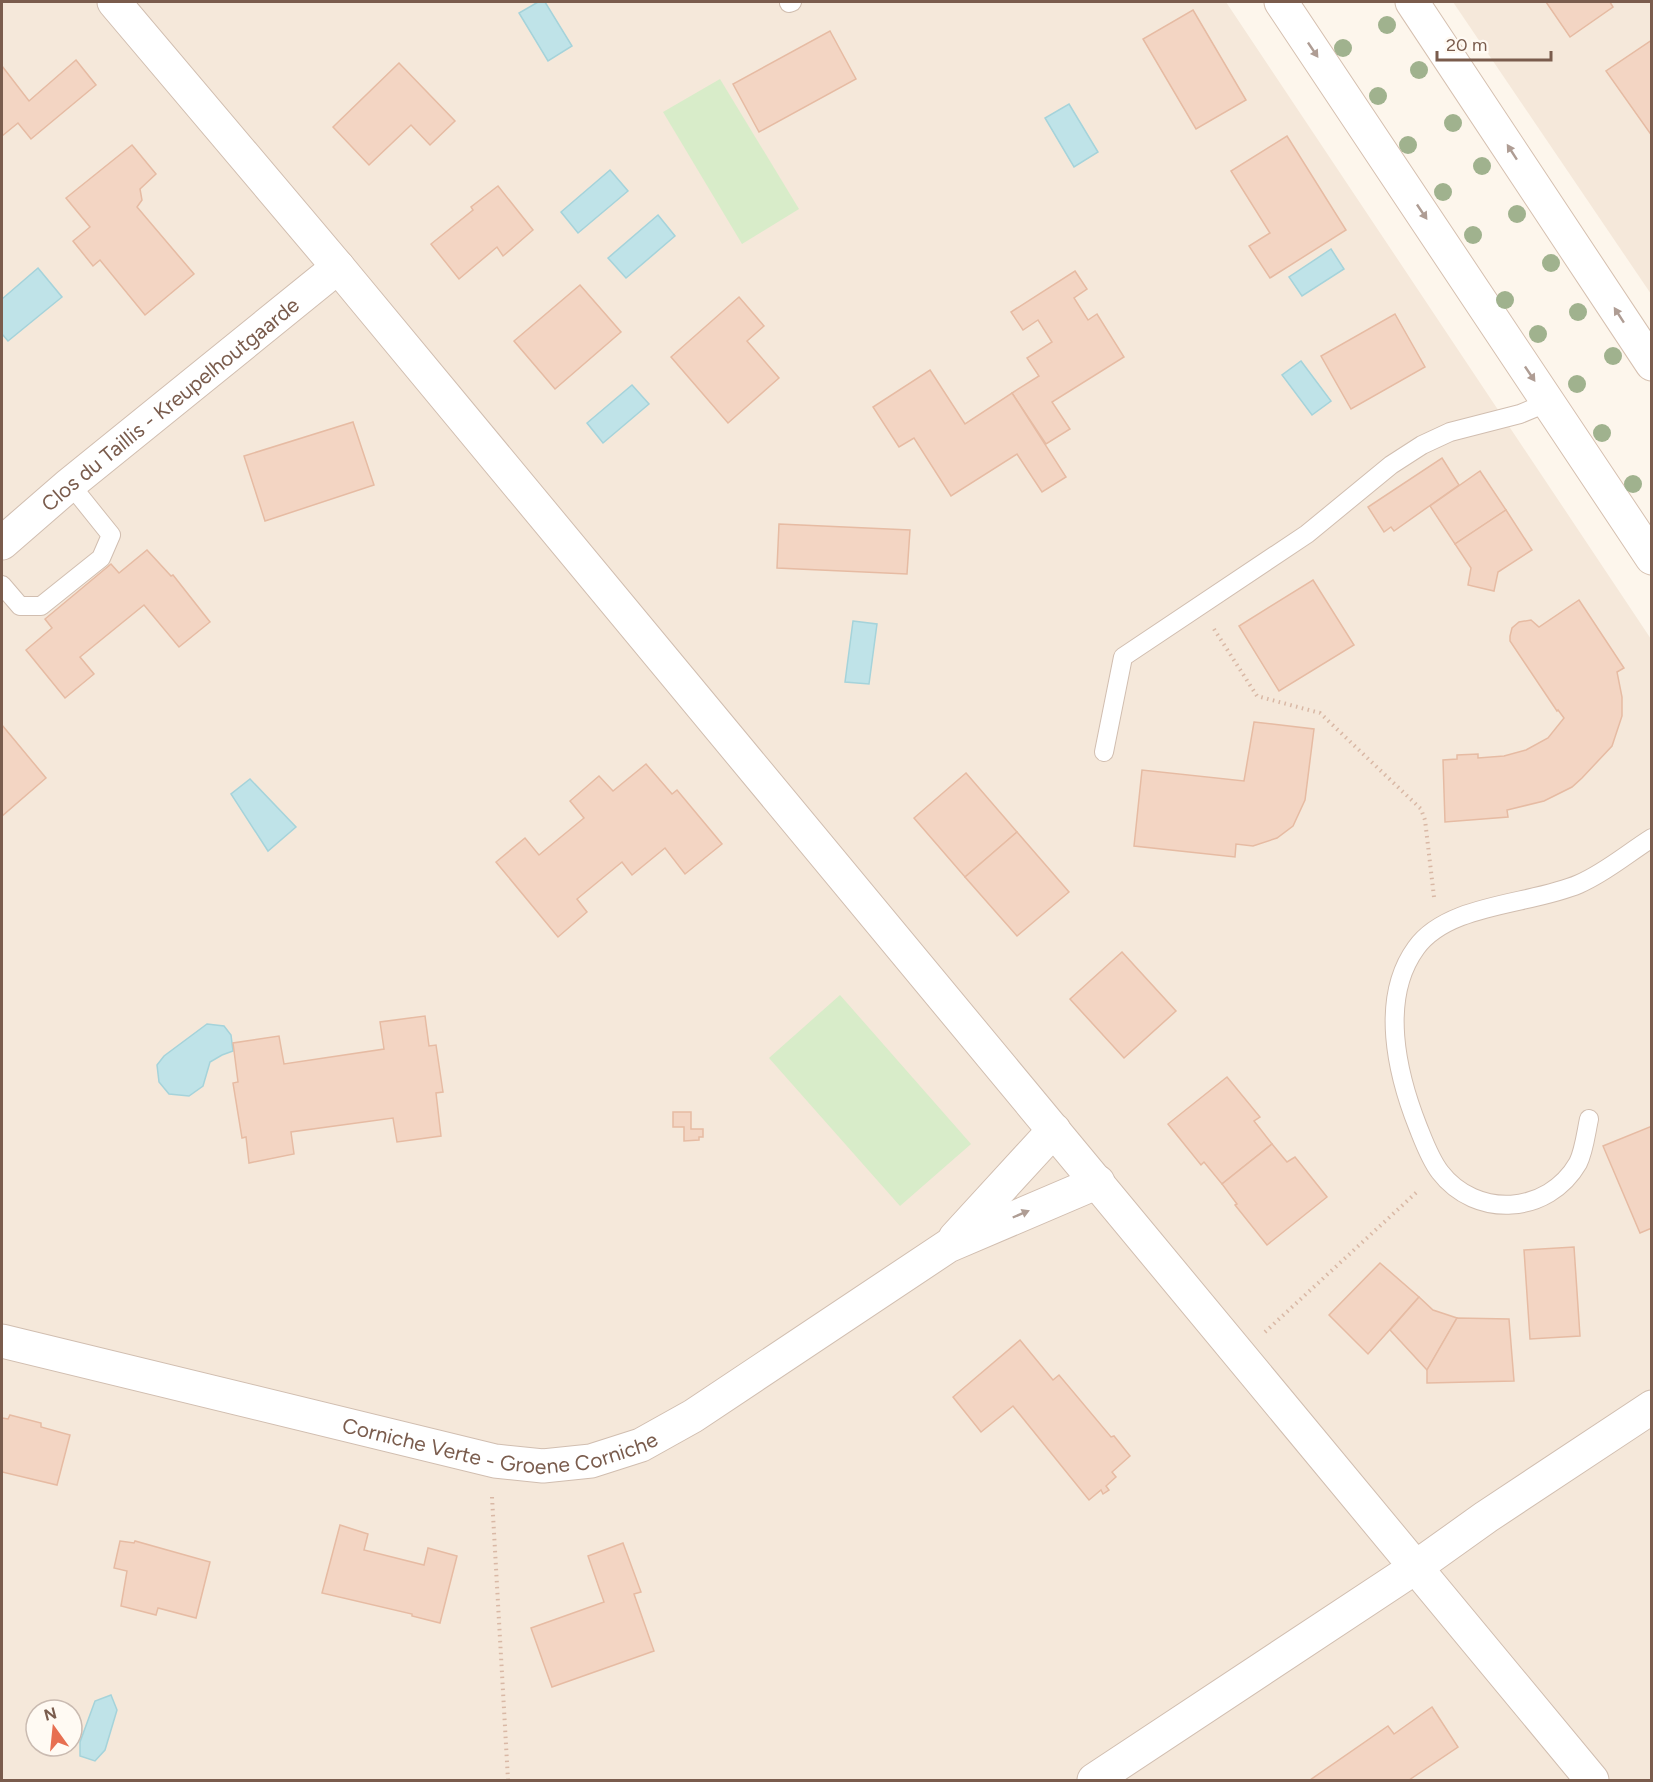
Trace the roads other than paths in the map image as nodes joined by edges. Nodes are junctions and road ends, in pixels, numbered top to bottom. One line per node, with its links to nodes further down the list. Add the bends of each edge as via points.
1 (114, 2): 4 (street)
2 (1281, 2): 6 (street, one-way to 6)
3 (1412, 2): 5 (street, one-way to 3)
4 (338, 267): 7 (street, Clos du Taillis - Kreupelhoutgaarde); 14 (street)
5 (1652, 364)
6 (1549, 402): 9 (street); 11 (lane, via 1520,414 1450,432 1422,445 1391,465 1307,534 1123,657)
7 (70, 484): 8 (street, Clos du Taillis - Kreupelhoutgaarde); 10 (lane, via 111,535 101,558 41,606 20,606)
8 (2, 543)
9 (1652, 558)
10 (2, 585)
11 (1104, 752)
12 (1652, 838): 13 (lane, via 1580,884 1469,913 1439,927 1416,947 1404,971 1395,1005 1395,1039 1412,1111 1439,1171 1467,1196 1485,1203 1512,1205 1534,1201 1556,1188 1579,1161)
13 (1588, 1119)
14 (1054, 1130): 15 (street); 16 (street, Corniche Verte - Groene Corniche)
15 (1098, 1182): 16 (street, Corniche Verte - Groene Corniche, one-way to 15); 19 (street)
16 (948, 1246): 17 (street, Corniche Verte - Groene Corniche, via 693,1416 641,1445 591,1461 543,1466 495,1461)
17 (2, 1341)
18 (1652, 1407): 19 (street)
19 (1416, 1567): 20 (street); 21 (street)
20 (1094, 1780)
21 (1592, 1780)

